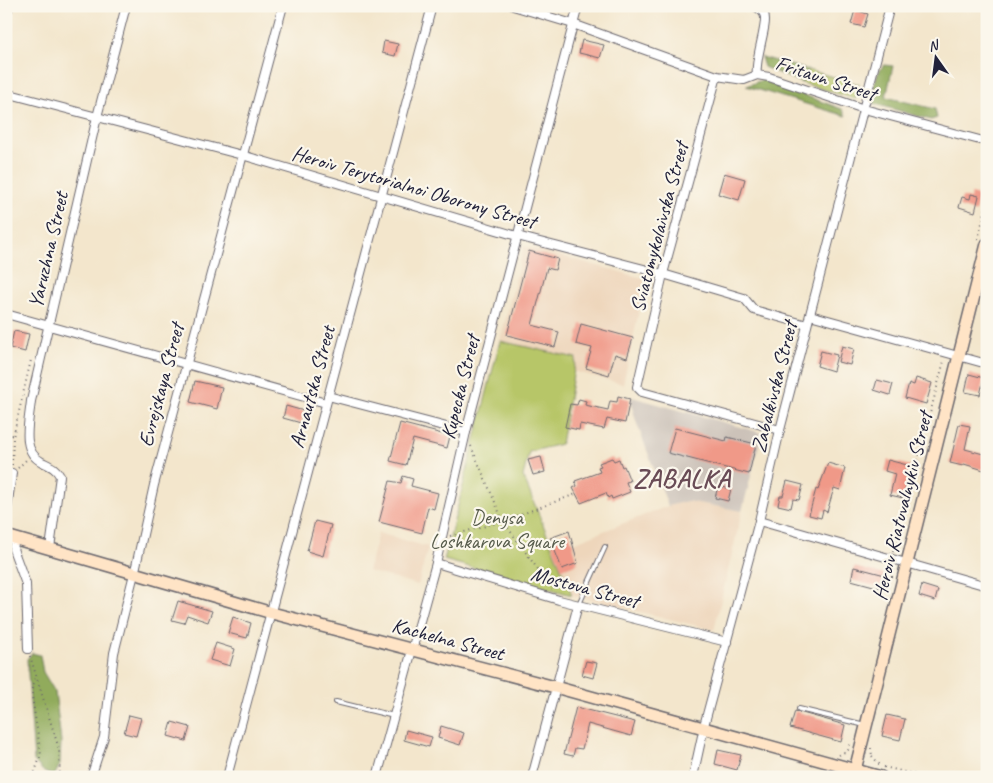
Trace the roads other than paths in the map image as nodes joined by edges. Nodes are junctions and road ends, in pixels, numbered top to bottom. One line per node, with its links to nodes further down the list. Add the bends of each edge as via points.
1 (126, 6): 13 (street, Yaruzhna Street)
2 (283, 6): 15 (street, Evrejskaya Street)
3 (432, 6): 16 (street, Arnautska Street)
4 (513, 6): 8 (street, Fritaun Street)
5 (578, 6): 8 (street, Kupecka Street)
6 (755, 6): 10 (street, via 766,18 755,65)
7 (890, 6): 12 (street, Zabalkivska Street)
8 (573, 24): 9 (street, Fritaun Street); 17 (street, Kupecka Street)
9 (716, 76): 10 (street, Fritaun Street, via 744,80); 19 (street, Sviatomykolaivska Street)
10 (757, 76): 12 (street, Fritaun Street)
11 (6, 93): 13 (street, Heroiv Terytorialnoi Oborony Street)
12 (864, 109): 14 (street, Fritaun Street); 21 (street, Zabalkivska Street)
13 (97, 117): 15 (street, Heroiv Terytorialnoi Oborony Street); 22 (street, Yaruzhna Street)
14 (987, 142)
15 (242, 155): 16 (street, Heroiv Terytorialnoi Oborony Street); 26 (street, Evrejskaya Street)
16 (381, 194): 17 (street, Heroiv Terytorialnoi Oborony Street); 27 (street, Arnautska Street)
17 (517, 236): 19 (street, Heroiv Terytorialnoi Oborony Street); 29 (street, Kupecka Street)
18 (987, 244): 24 (street, Heroiv Riatuvalnykiv Street)
19 (663, 274): 23 (street, Heroiv Terytorialnoi Oborony Street, via 744,298 754,310); 28 (street, Sviatomykolaivska Street, via 637,387 642,392)
20 (6, 314): 22 (street)
21 (810, 315): 23 (street, Zabalkivska Street); 24 (street)
22 (48, 324): 26 (street); 34 (street, Yaruzhna Street, via 31,401 27,443 32,455 54,468 60,476)
23 (807, 326): 28 (street, Zabalkivska Street)
24 (959, 356): 25 (street); 37 (street, Heroiv Riatuvalnykiv Street)
25 (987, 364)
26 (184, 365): 27 (street); 38 (street, Evrejskaya Street)
27 (327, 400): 29 (street); 41 (street, Arnautska Street)
28 (780, 430): 32 (street, Zabalkivska Street)
29 (466, 432): 36 (street, Kupecka Street)
30 (12, 473): 31 (street)
31 (6, 516)
32 (759, 521): 37 (street); 42 (street, Zabalkivska Street)
33 (11, 537): 34 (street, Kachelna Street); 43 (street, via 26,584)
34 (50, 548): 38 (street, Kachelna Street)
35 (605, 548): 40 (lane)
36 (436, 563): 40 (street, Mostova Street); 44 (street, Kupecka Street)
37 (906, 564): 39 (street); 49 (street, Heroiv Riatuvalnykiv Street)
38 (134, 572): 41 (street, Kachelna Street); 52 (street, Evrejskaya Street, via 114,653 104,736)
39 (986, 583)
40 (578, 605): 42 (street, Mostova Street); 45 (street)
41 (272, 612): 44 (street, Kachelna Street); 53 (street, Arnautska Street)
42 (727, 642): 50 (street, Zabalkivska Street)
43 (28, 649)
44 (412, 649): 45 (street, Kachelna Street); 48 (street, Kupecka Street)
45 (555, 687): 50 (street, Kachelna Street); 55 (street)
46 (336, 702): 48 (lane)
47 (799, 709): 49 (lane)
48 (394, 716): 54 (street, Kupecka Street)
49 (866, 726): 51 (street, Heroiv Riatuvalnykiv Street)
50 (704, 728): 51 (street, Kachelna Street); 56 (street, Zabalkivska Street)
51 (854, 773): 57 (street, Kachelna Street)
52 (90, 777)
53 (227, 777)
54 (377, 777)
55 (532, 777)
56 (693, 777)
57 (881, 777)

